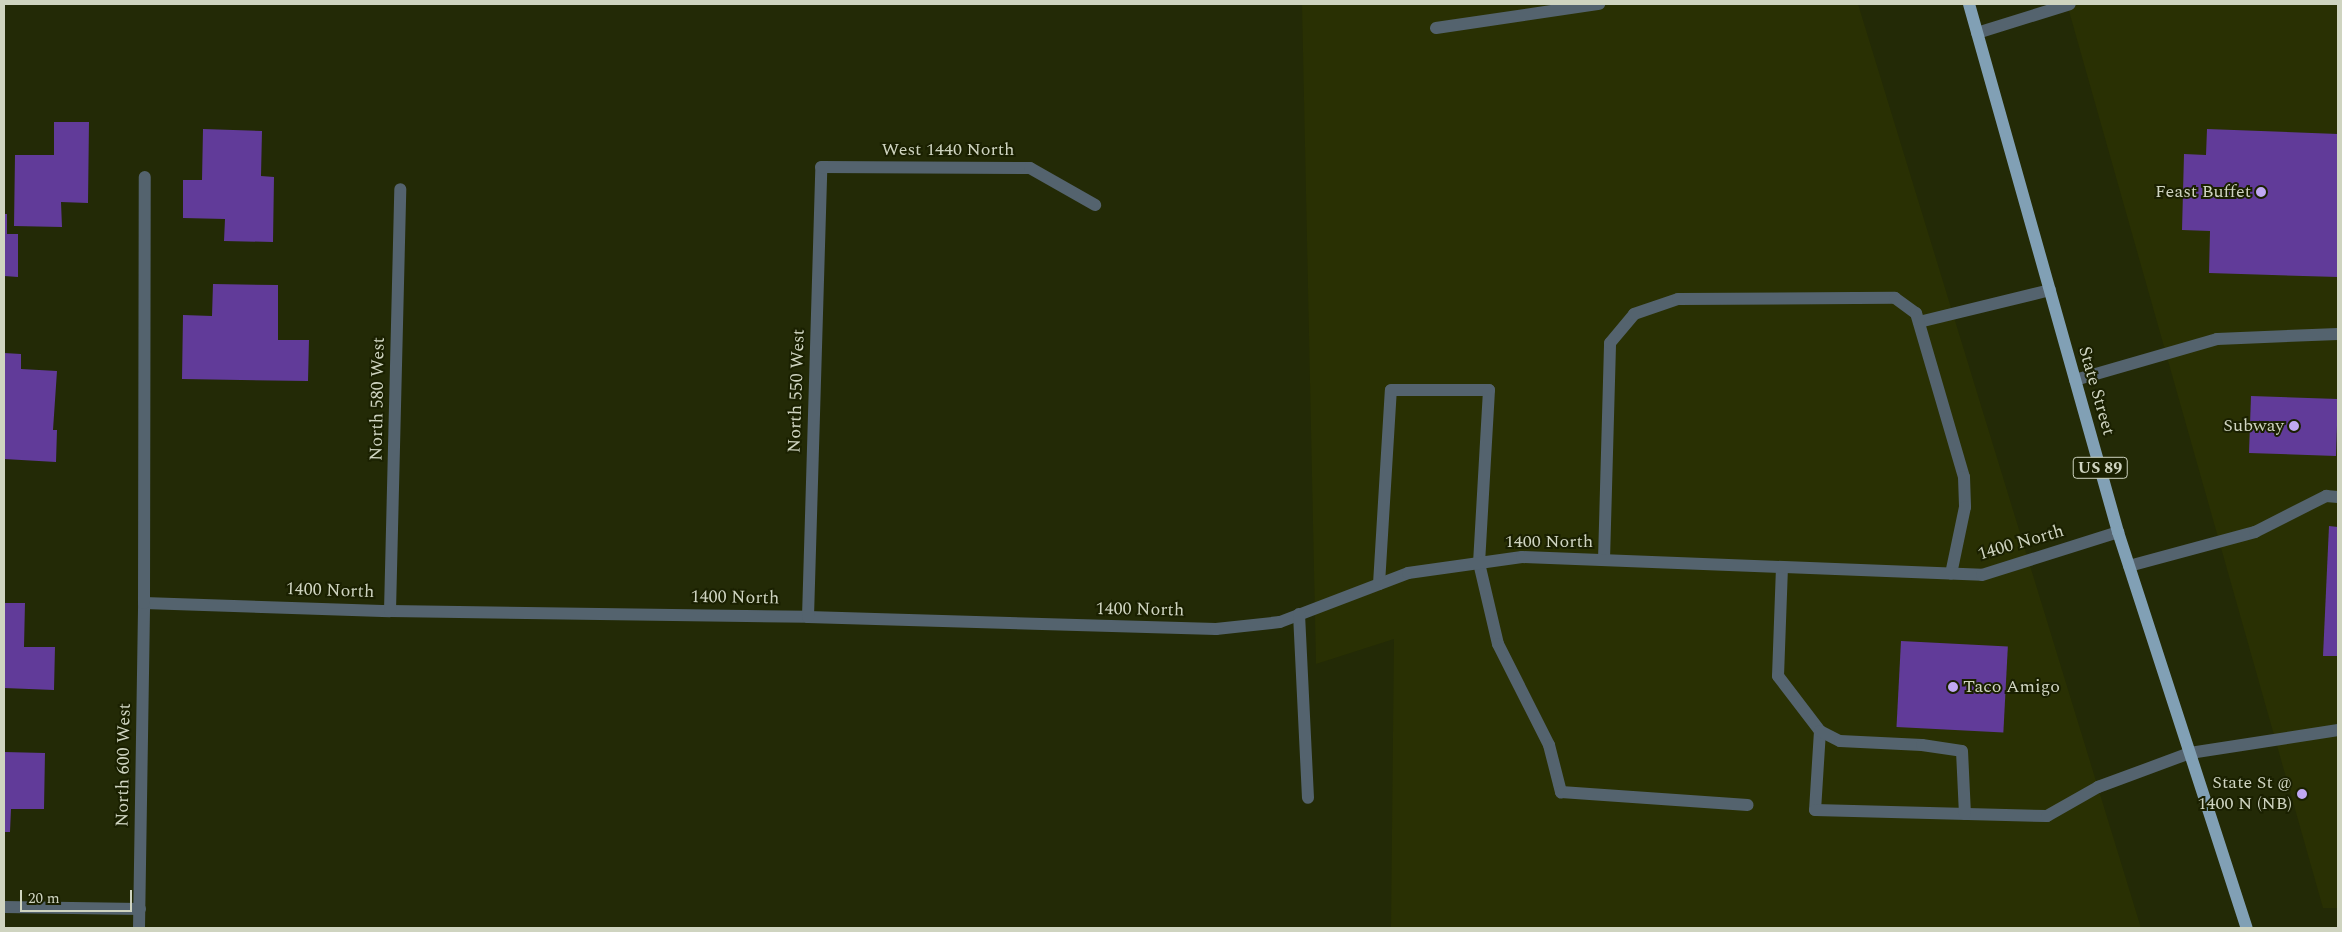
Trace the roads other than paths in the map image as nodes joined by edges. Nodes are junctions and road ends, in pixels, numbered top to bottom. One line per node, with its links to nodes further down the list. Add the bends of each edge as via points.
1 (1599, 4): 4 (street)
2 (1969, 4): 5 (main road, State Street / US 89)
3 (2070, 4): 5 (street)
4 (1436, 28)
5 (1977, 33): 10 (main road, State Street / US 89)
6 (821, 167): 9 (street, West 1440 North, via 1030,168); 25 (street, North 550 West)
7 (145, 177): 22 (street, North 600 West)
8 (400, 189): 23 (street, North 580 West)
9 (1095, 205)
10 (2050, 290): 11 (street); 13 (main road, State Street / US 89)
11 (1919, 322): 16 (street, via 1916,313 1895,298 1678,298 1634,314 1610,343); 20 (street, via 1964,477 1966,507)
12 (2338, 334): 13 (street, via 2218,339)
13 (2075, 380): 15 (main road, State Street / US 89)
14 (2338, 497): 18 (street, via 2326,496 2254,532)
15 (2118, 532): 18 (main road, State Street / US 89); 20 (street, 1400 North, via 1982,575)
16 (1604, 560): 17 (street, 1400 North, via 1522,557); 19 (street, 1400 North)
17 (1479, 563): 21 (street, 1400 North, via 1408,573); 21 (street, via 1489,390 1391,390); 30 (street, via 1498,644 1549,745 1561,792)
18 (2129, 566): 28 (main road, State Street / US 89)
19 (1782, 567): 20 (street, 1400 North); 27 (street, via 1778,676)
20 (1951, 574)
21 (1379, 584): 24 (street, 1400 North)
22 (144, 603): 23 (street, 1400 North); 33 (street, North 600 West)
23 (390, 610): 25 (street, 1400 North)
24 (1299, 614): 25 (street, 1400 North, via 1280,622 1216,629); 29 (street)
25 (808, 617)
26 (2338, 730): 28 (street)
27 (1820, 731): 31 (street, via 1840,741 1922,745 1962,751); 31 (street, via 1816,810)
28 (2190, 753): 31 (street, via 2098,787 2047,816); 35 (main road, State Street / US 89)
29 (1308, 798)
30 (1748, 805)
31 (1965, 814)
32 (4, 907): 33 (street)
33 (140, 909): 34 (street, North 600 West)
34 (139, 928)
35 (2247, 928)

